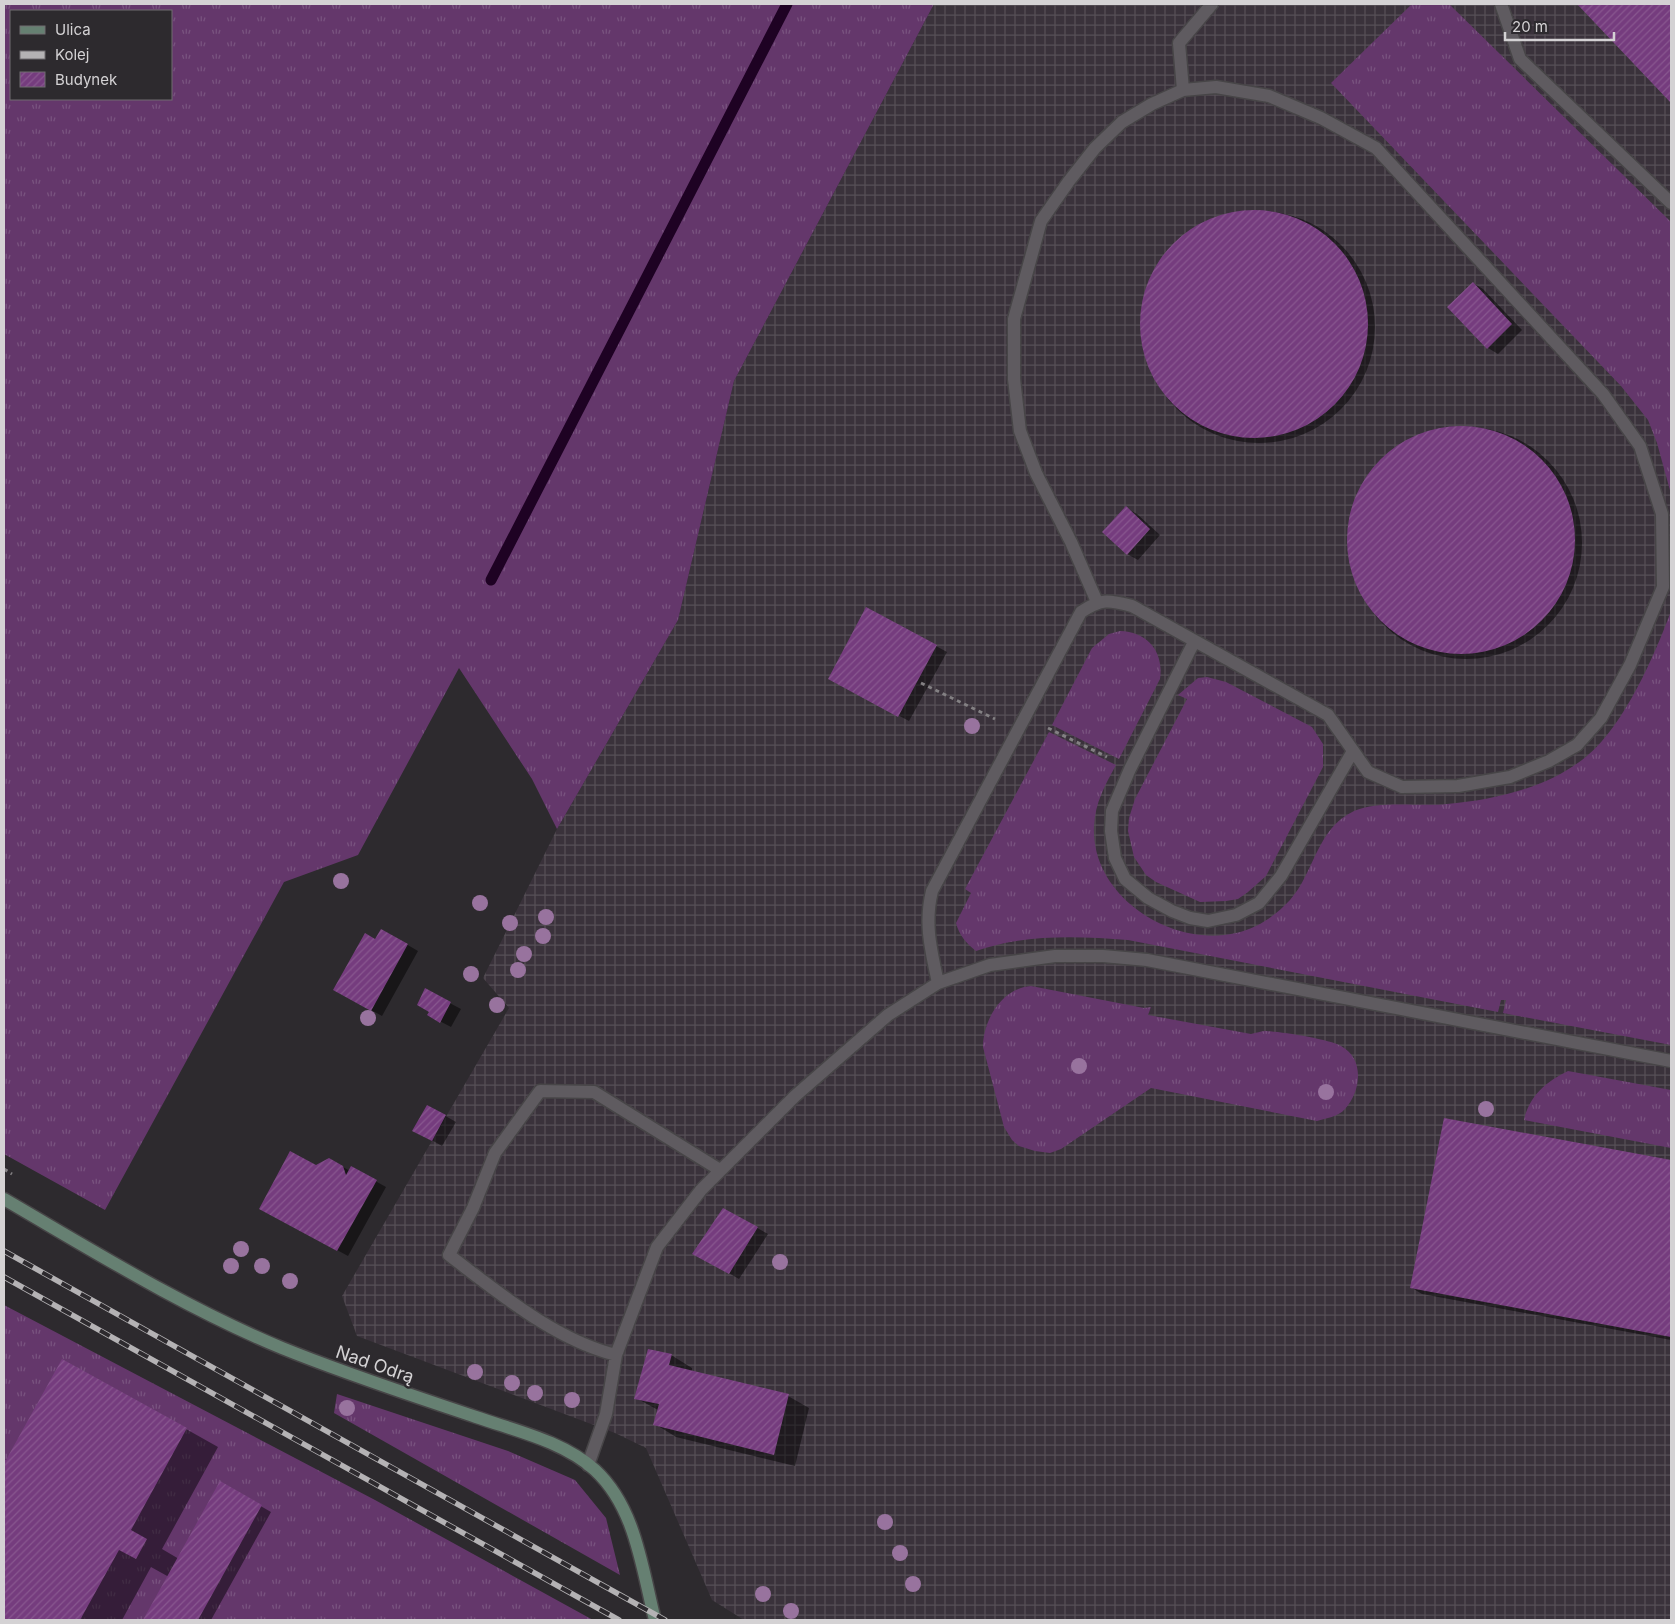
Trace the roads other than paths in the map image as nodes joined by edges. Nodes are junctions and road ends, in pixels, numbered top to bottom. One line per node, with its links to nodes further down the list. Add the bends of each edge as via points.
1 (1212, 4): 3 (lane, via 1179,43)
2 (1501, 4): 4 (lane, via 1520,59)
3 (1183, 90): 5 (lane, via 1122,122 1095,148 1069,181 1041,221 1014,319 1014,379 1020,431 1036,473); 7 (lane, via 1216,87 1269,96 1321,118 1376,148 1604,394 1640,446 1662,514 1664,587 1630,665 1601,718 1577,745 1510,777 1458,786 1402,787 1368,772)
4 (1671, 203)
5 (1097, 602): 6 (lane, via 1113,601 1132,606); 8 (lane, via 1082,612 932,891 927,911 928,930)
6 (1194, 642): 7 (lane, via 1328,715); 7 (lane, via 1112,810 1115,858 1125,879 1148,898 1190,918 1208,920 1236,915 1259,903 1281,876)
7 (1353, 751)
8 (938, 983): 9 (lane, via 990,965 1055,956 1147,960); 10 (lane, via 888,1016 852,1046 795,1096)
9 (1671, 1060)
10 (720, 1170): 12 (lane, via 658,1247); 12 (lane, via 594,1092 540,1091 495,1153 473,1208 449,1255 519,1308 595,1350)
11 (4, 1199): 13 (street, Nad Odrą, via 145,1280 241,1330 329,1366 554,1445)
12 (616, 1355): 13 (lane, via 606,1414)
13 (588, 1465): 14 (street, Nad Odrą, via 608,1484 624,1508)
14 (654, 1620)

